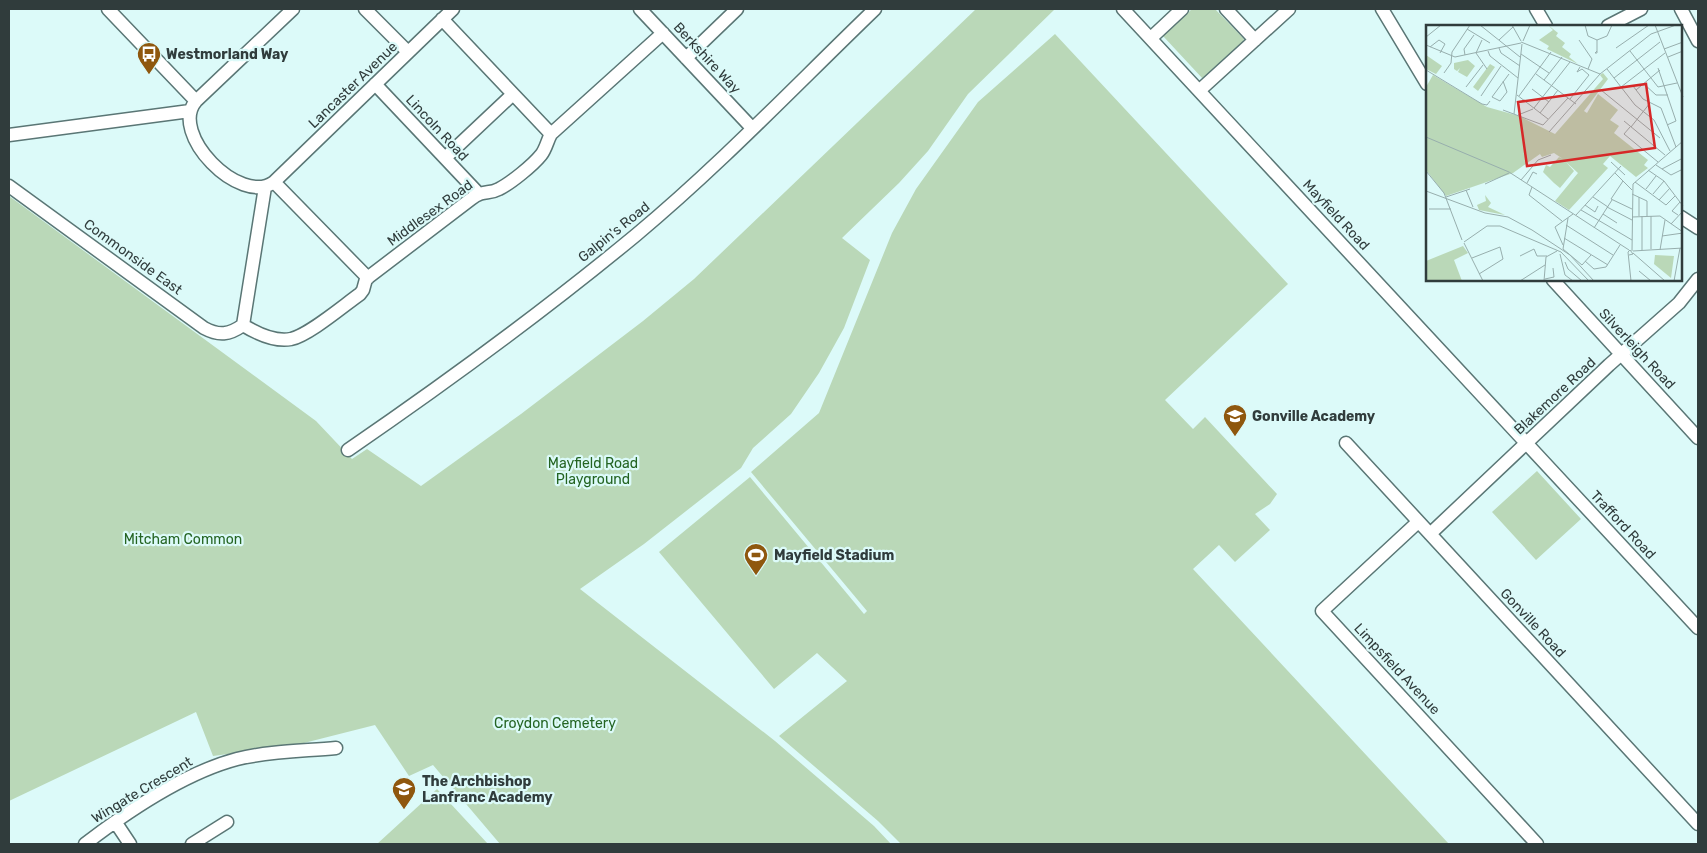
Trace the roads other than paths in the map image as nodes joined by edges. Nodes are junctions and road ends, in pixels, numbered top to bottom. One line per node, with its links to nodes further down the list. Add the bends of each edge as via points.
1 (108, 9): 29 (street)
2 (293, 9): 29 (street)
3 (365, 9): 23 (street)
4 (453, 9): 16 (street, Lancaster Avenue)
5 (640, 9): 19 (street, Berkshire Way)
6 (737, 9): 24 (street)
7 (875, 9): 30 (street, Galpin's Road)
8 (1123, 9): 20 (street, Mayfield Road)
9 (1182, 9): 20 (street)
10 (1226, 9): 21 (street)
11 (1289, 9): 21 (street)
12 (1382, 9): 25 (street)
13 (1536, 9): 17 (street)
14 (1641, 9): 18 (street)
15 (1682, 9): 22 (street)
16 (442, 19): 23 (street, Lancaster Avenue); 28 (street)
17 (1545, 25)
18 (1610, 25)
19 (663, 33): 24 (street, Berkshire Way); 31 (street, Middlesex Road)
20 (1151, 38): 27 (street, Mayfield Road)
21 (1254, 40): 27 (street)
22 (1698, 41)
23 (408, 52): 26 (street, Lancaster Avenue)
24 (686, 58): 30 (street, Berkshire Way)
25 (1426, 82)
26 (375, 84): 33 (street, Lincoln Road); 34 (street, Lancaster Avenue)
27 (1200, 90): 45 (street, Mayfield Road)
28 (512, 94): 31 (street); 33 (street)
29 (193, 106): 32 (street); 34 (street, via 190,122 197,142 214,166 239,183 253,187)
30 (752, 128): 47 (street, Galpin's Road, via 670,205 558,296 448,380)
31 (551, 134): 36 (street, Middlesex Road, via 541,156 523,171 500,189)
32 (9, 135)
33 (444, 158): 36 (street, Lincoln Road)
34 (269, 185): 39 (street); 42 (street)
35 (9, 186): 42 (street, Commonside East, via 204,328 226,334)
36 (478, 193): 39 (street, Middlesex Road)
37 (1682, 218): 38 (street)
38 (1698, 228)
39 (368, 278): 42 (street, Middlesex Road, via 360,294 296,337 277,339)
40 (1698, 279): 43 (street, Blakemore Road, via 1679,303)
41 (1554, 281): 43 (street, Silverleigh Road)
42 (243, 325)
43 (1621, 355): 44 (street, Silverleigh Road); 45 (street, Blakemore Road)
44 (1698, 438)
45 (1527, 442): 49 (street, Blakemore Road); 50 (street, Trafford Road)
46 (1346, 443): 48 (street, Gonville Road)
47 (348, 450)
48 (1418, 522): 49 (street, Gonville Road); 58 (street, Limpsfield Avenue, via 1322,611)
49 (1430, 534): 54 (street, Gonville Road)
50 (1698, 628)
51 (336, 748): 53 (street, Wingate Crescent, via 261,755 220,764 180,782)
52 (227, 822): 57 (street)
53 (116, 823): 55 (street, Wingate Crescent); 56 (street)
54 (1698, 824)
55 (85, 844)
56 (130, 844)
57 (192, 844)
58 (1537, 844)

